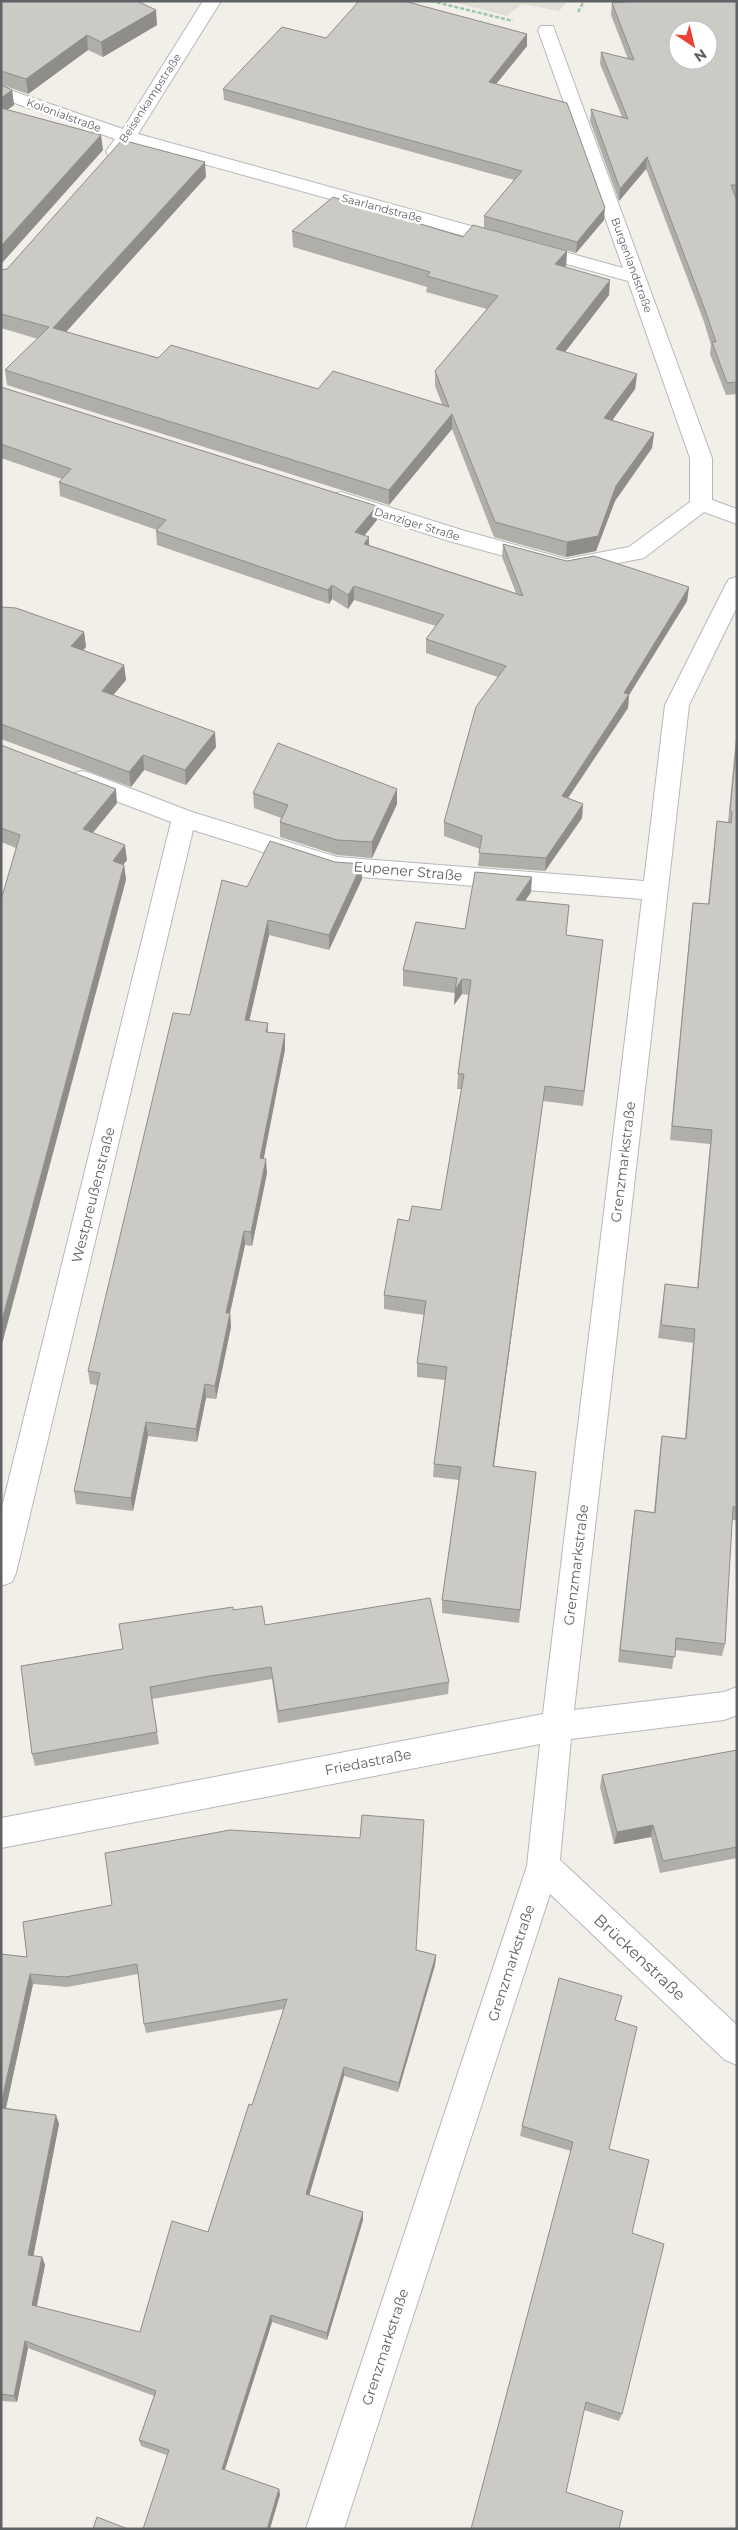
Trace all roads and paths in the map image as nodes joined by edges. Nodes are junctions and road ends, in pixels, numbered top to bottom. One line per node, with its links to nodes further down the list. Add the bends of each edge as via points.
1 (212, 1): 5 (street, Beisenkampstraße)
2 (431, 1): 3 (path)
3 (547, 30): 7 (street, Burgenlandstraße)
4 (1, 92): 5 (street, Kolonialstraße)
5 (127, 137): 6 (street, Beisenkampstraße); 7 (street, Saarlandstraße)
6 (100, 167)
7 (637, 278): 9 (street, Burgenlandstraße, via 701,458)
8 (324, 494): 9 (street, Danziger Straße, via 566,566 636,553)
9 (701, 504): 10 (street)
10 (737, 517)
11 (737, 584): 14 (street, Grenzmarkstraße, via 677,705)
12 (65, 772): 13 (street, Eupener Straße)
13 (184, 818): 14 (street, Eupener Straße, via 336,866); 15 (street, Westpreußenstraße)
14 (655, 891): 17 (street, Grenzmarkstraße)
15 (1, 1573)
16 (737, 1702): 17 (street, Friedastraße)
17 (557, 1726): 18 (street, Friedastraße); 19 (street, Grenzmarkstraße)
18 (1, 1832)
19 (543, 1866): 20 (street, Brückenstraße); 21 (street, Grenzmarkstraße)
20 (737, 2048)
21 (325, 2529)

